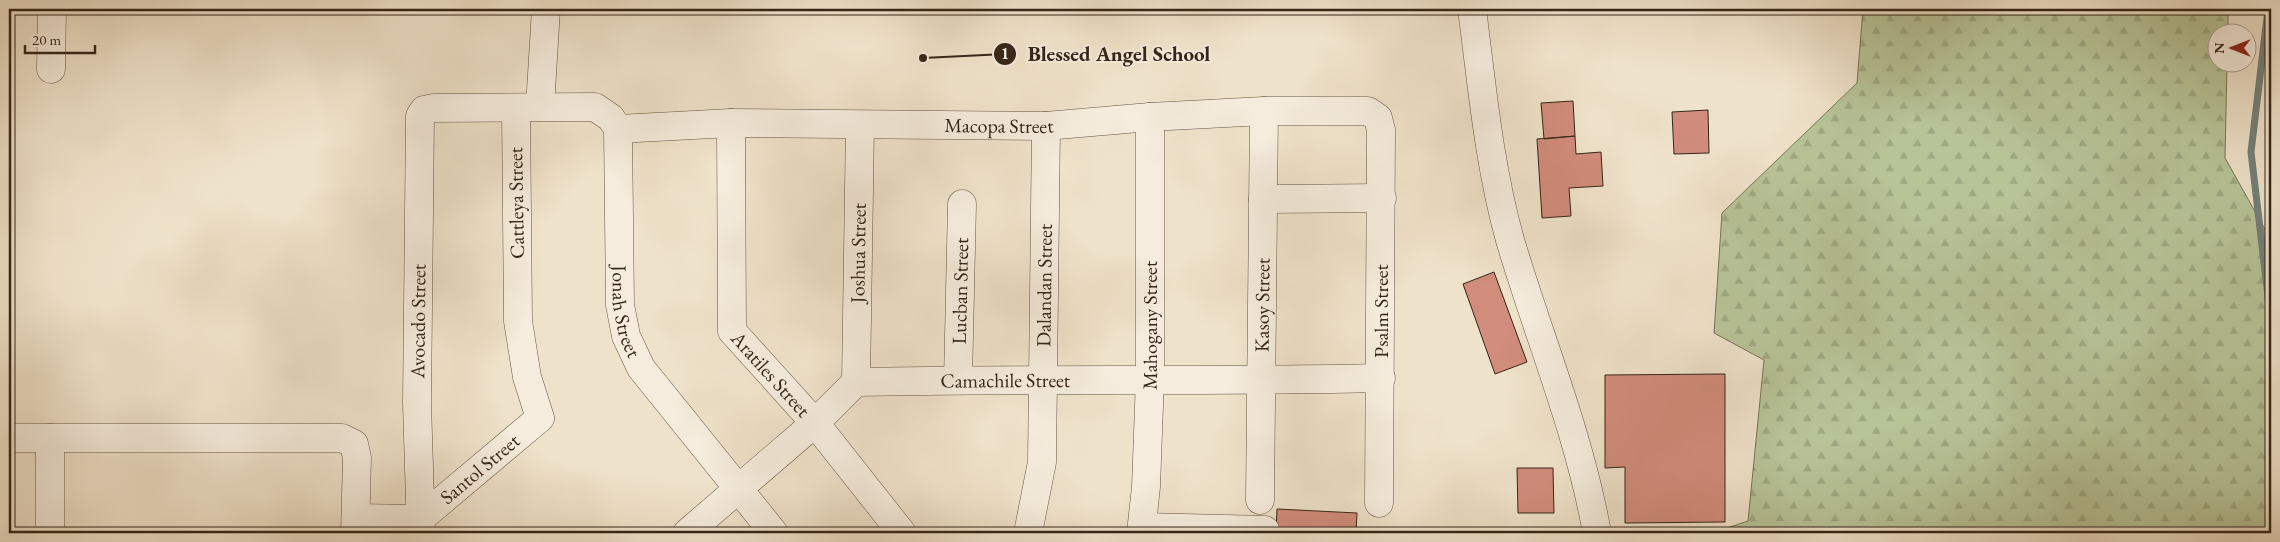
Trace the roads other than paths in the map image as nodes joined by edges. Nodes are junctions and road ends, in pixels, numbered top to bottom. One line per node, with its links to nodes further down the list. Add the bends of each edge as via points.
1 (52, 9): 4 (street)
2 (546, 9): 5 (street, Cattleya Street)
3 (1472, 9): 38 (street, via 1496,183 1510,240 1572,429)
4 (51, 69)
5 (528, 107): 12 (street, via 595,107 611,118); 22 (street, Cattleya Street, via 518,321 527,377); 30 (street, Avocado Street, via 424,110 420,116 417,403)
6 (1264, 111): 7 (street, Macopa Street); 8 (street, Macopa Street, via 1368,111); 14 (street, Kasoy Street)
7 (1150, 117): 11 (street, Macopa Street); 16 (street, Mahogany Street)
8 (1378, 118): 13 (street, Psalm Street)
9 (731, 123): 10 (street, Macopa Street); 12 (street, Macopa Street); 23 (street, Aratiles Street, via 732,331)
10 (860, 125): 11 (street, Macopa Street); 21 (street, Joshua Street)
11 (1046, 126): 19 (street, Dalandan Street)
12 (618, 129): 26 (street, Jonah Street, via 618,274 626,336 641,368)
13 (1382, 198): 14 (street); 17 (street, Psalm Street)
14 (1263, 199): 20 (street, Kasoy Street)
15 (962, 204): 18 (street, Lucban Street)
16 (1150, 378): 19 (street, Camachile Street); 20 (street, Camachile Street); 31 (street, Mahogany Street)
17 (1381, 378): 20 (street, Camachile Street); 28 (street, Psalm Street)
18 (958, 380): 19 (street, Camachile Street); 21 (street, Camachile Street)
19 (1042, 380): 37 (street, Dalandan Street, via 1042,462)
20 (1262, 380): 27 (street, Kasoy Street)
21 (856, 382): 23 (street)
22 (540, 418): 30 (street, Santol Street)
23 (815, 423): 26 (street); 36 (street, Aratiles Street)
24 (9, 438): 25 (street)
25 (50, 438): 29 (street, via 342,438 354,444 357,458); 33 (street)
26 (738, 490): 34 (street); 35 (street, Jonah Street)
27 (1260, 500)
28 (1379, 503)
29 (356, 526): 30 (street)
30 (421, 526)
31 (1142, 530): 32 (street)
32 (1265, 530)
33 (50, 533)
34 (686, 533)
35 (774, 533)
36 (902, 533)
37 (1028, 533)
38 (1597, 533)

